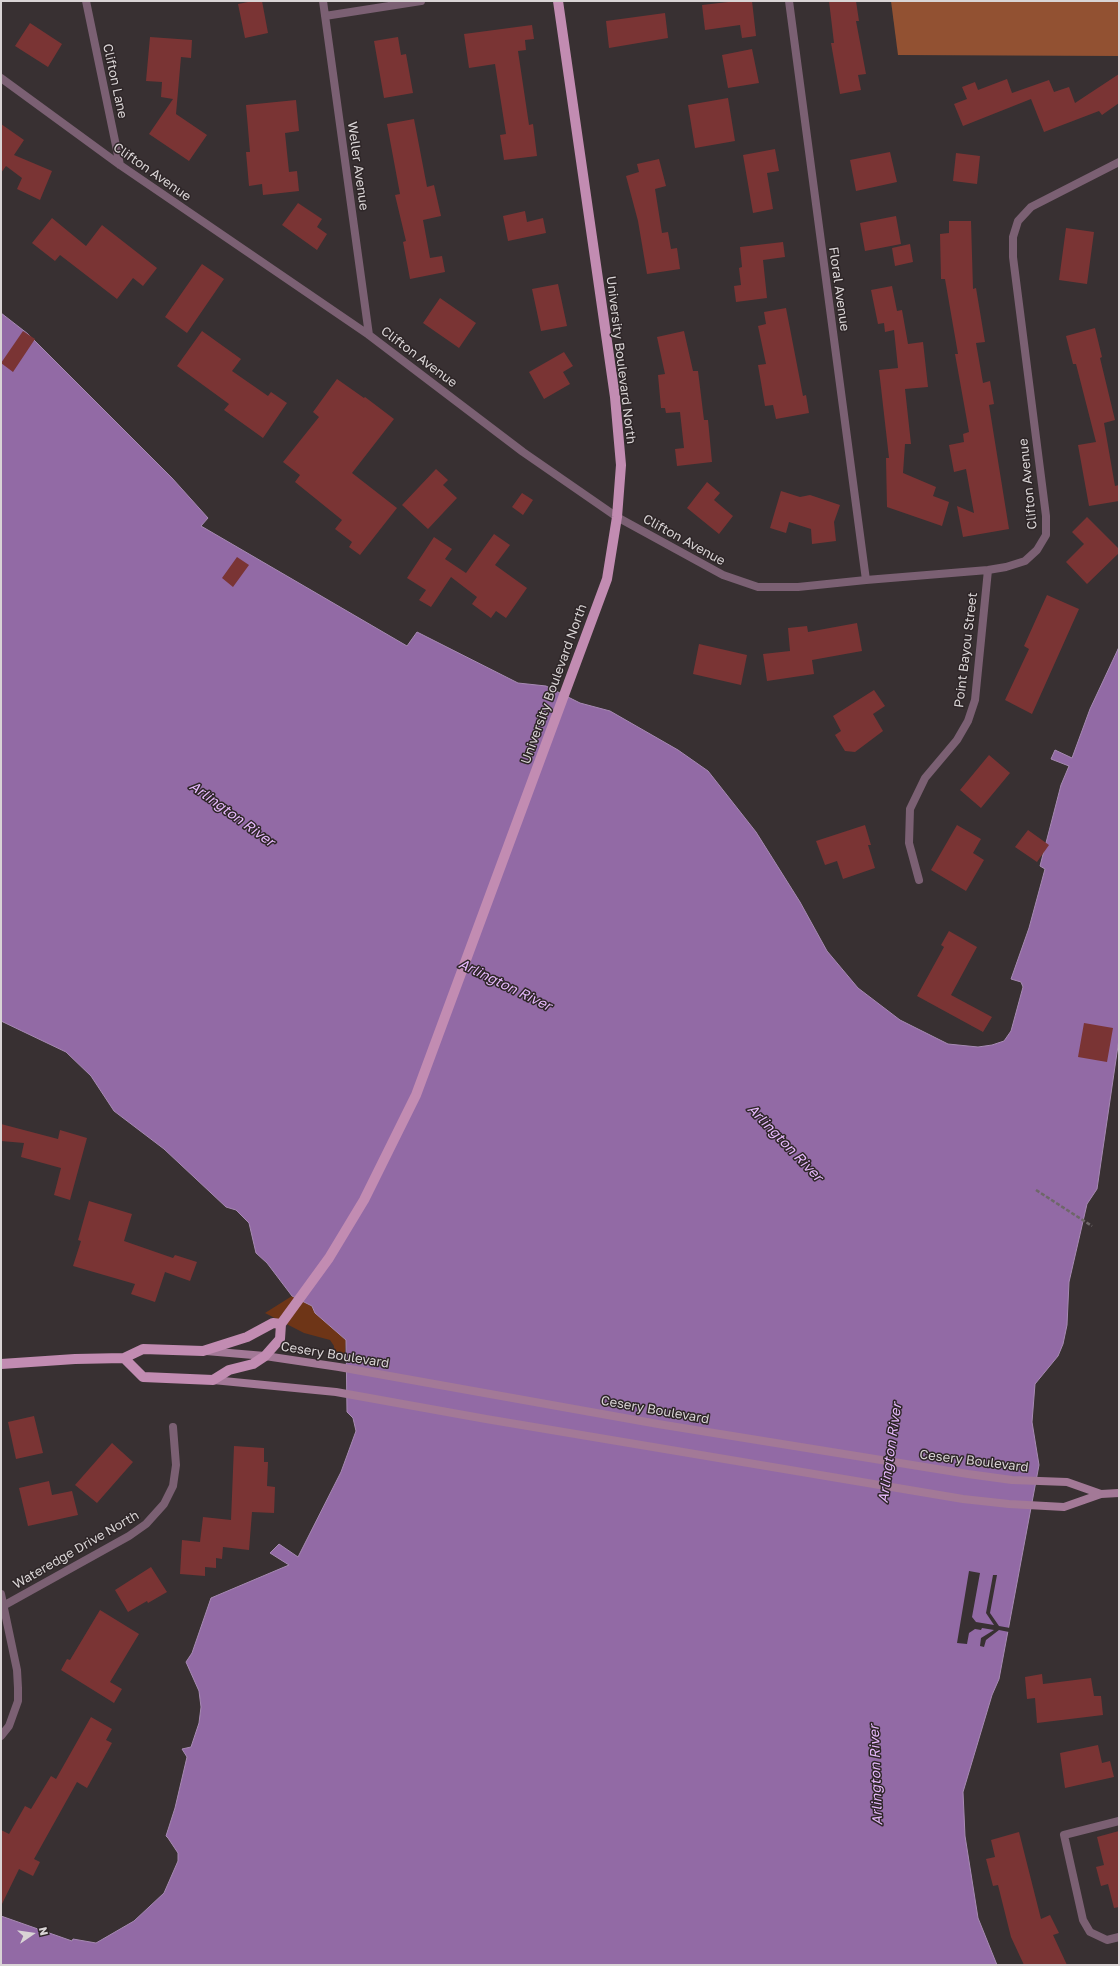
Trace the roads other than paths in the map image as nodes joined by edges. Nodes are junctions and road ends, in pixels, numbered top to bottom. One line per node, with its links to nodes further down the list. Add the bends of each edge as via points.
1 (86, 1): 9 (street, Clifton Lane)
2 (323, 1): 6 (street, Weller Avenue)
3 (421, 1): 6 (street)
4 (558, 1): 11 (main road, University Boulevard North, via 615,397 621,465)
5 (789, 1): 13 (street, Floral Avenue)
6 (325, 16): 10 (street, Weller Avenue)
7 (1, 78): 9 (street, Clifton Avenue)
8 (1119, 162): 12 (street, Clifton Avenue, via 1031,207 1018,221 1013,237 1013,257 1046,516 1046,535 1037,550 1025,561 1006,568)
9 (120, 165): 10 (street, Clifton Avenue)
10 (369, 335): 11 (street, Clifton Avenue, via 523,452)
11 (618, 517): 13 (street, Clifton Avenue, via 722,575 758,587 798,587); 15 (main road, University Boulevard North, via 607,579 416,1095 364,1200 329,1258)
12 (988, 570): 13 (street, Clifton Avenue); 14 (street, Point Bayou Street, via 975,700 968,721 957,740 925,778 910,809 909,843)
13 (866, 580)
14 (919, 880)
15 (281, 1324): 16 (main road, via 272,1323 247,1337); 17 (main road, University Boulevard North, via 280,1339)
16 (203, 1351): 17 (main road, Cesery Boulevard); 18 (main road, via 143,1349)
17 (265, 1356): 20 (main road, University Boulevard North, via 253,1364 229,1370); 23 (main road, Cesery Boulevard, via 961,1473 1012,1480 1067,1482)
18 (124, 1358): 19 (main road); 20 (main road, via 143,1377)
19 (1, 1364)
20 (213, 1380): 23 (main road, Cesery Boulevard, via 336,1392 963,1499 1064,1507)
21 (173, 1427): 25 (street, Wateredge Drive North, via 176,1466 173,1486 164,1504 146,1524)
22 (1119, 1492): 23 (main road, Cesery Boulevard)
23 (1101, 1494)
24 (1, 1594): 25 (street)
25 (4, 1606): 26 (street, via 17,1670 18,1701 9,1726)
26 (1, 1736)
27 (1119, 1822): 28 (street, via 1064,1835 1083,1920 1090,1932 1107,1940)
28 (1119, 1937)

